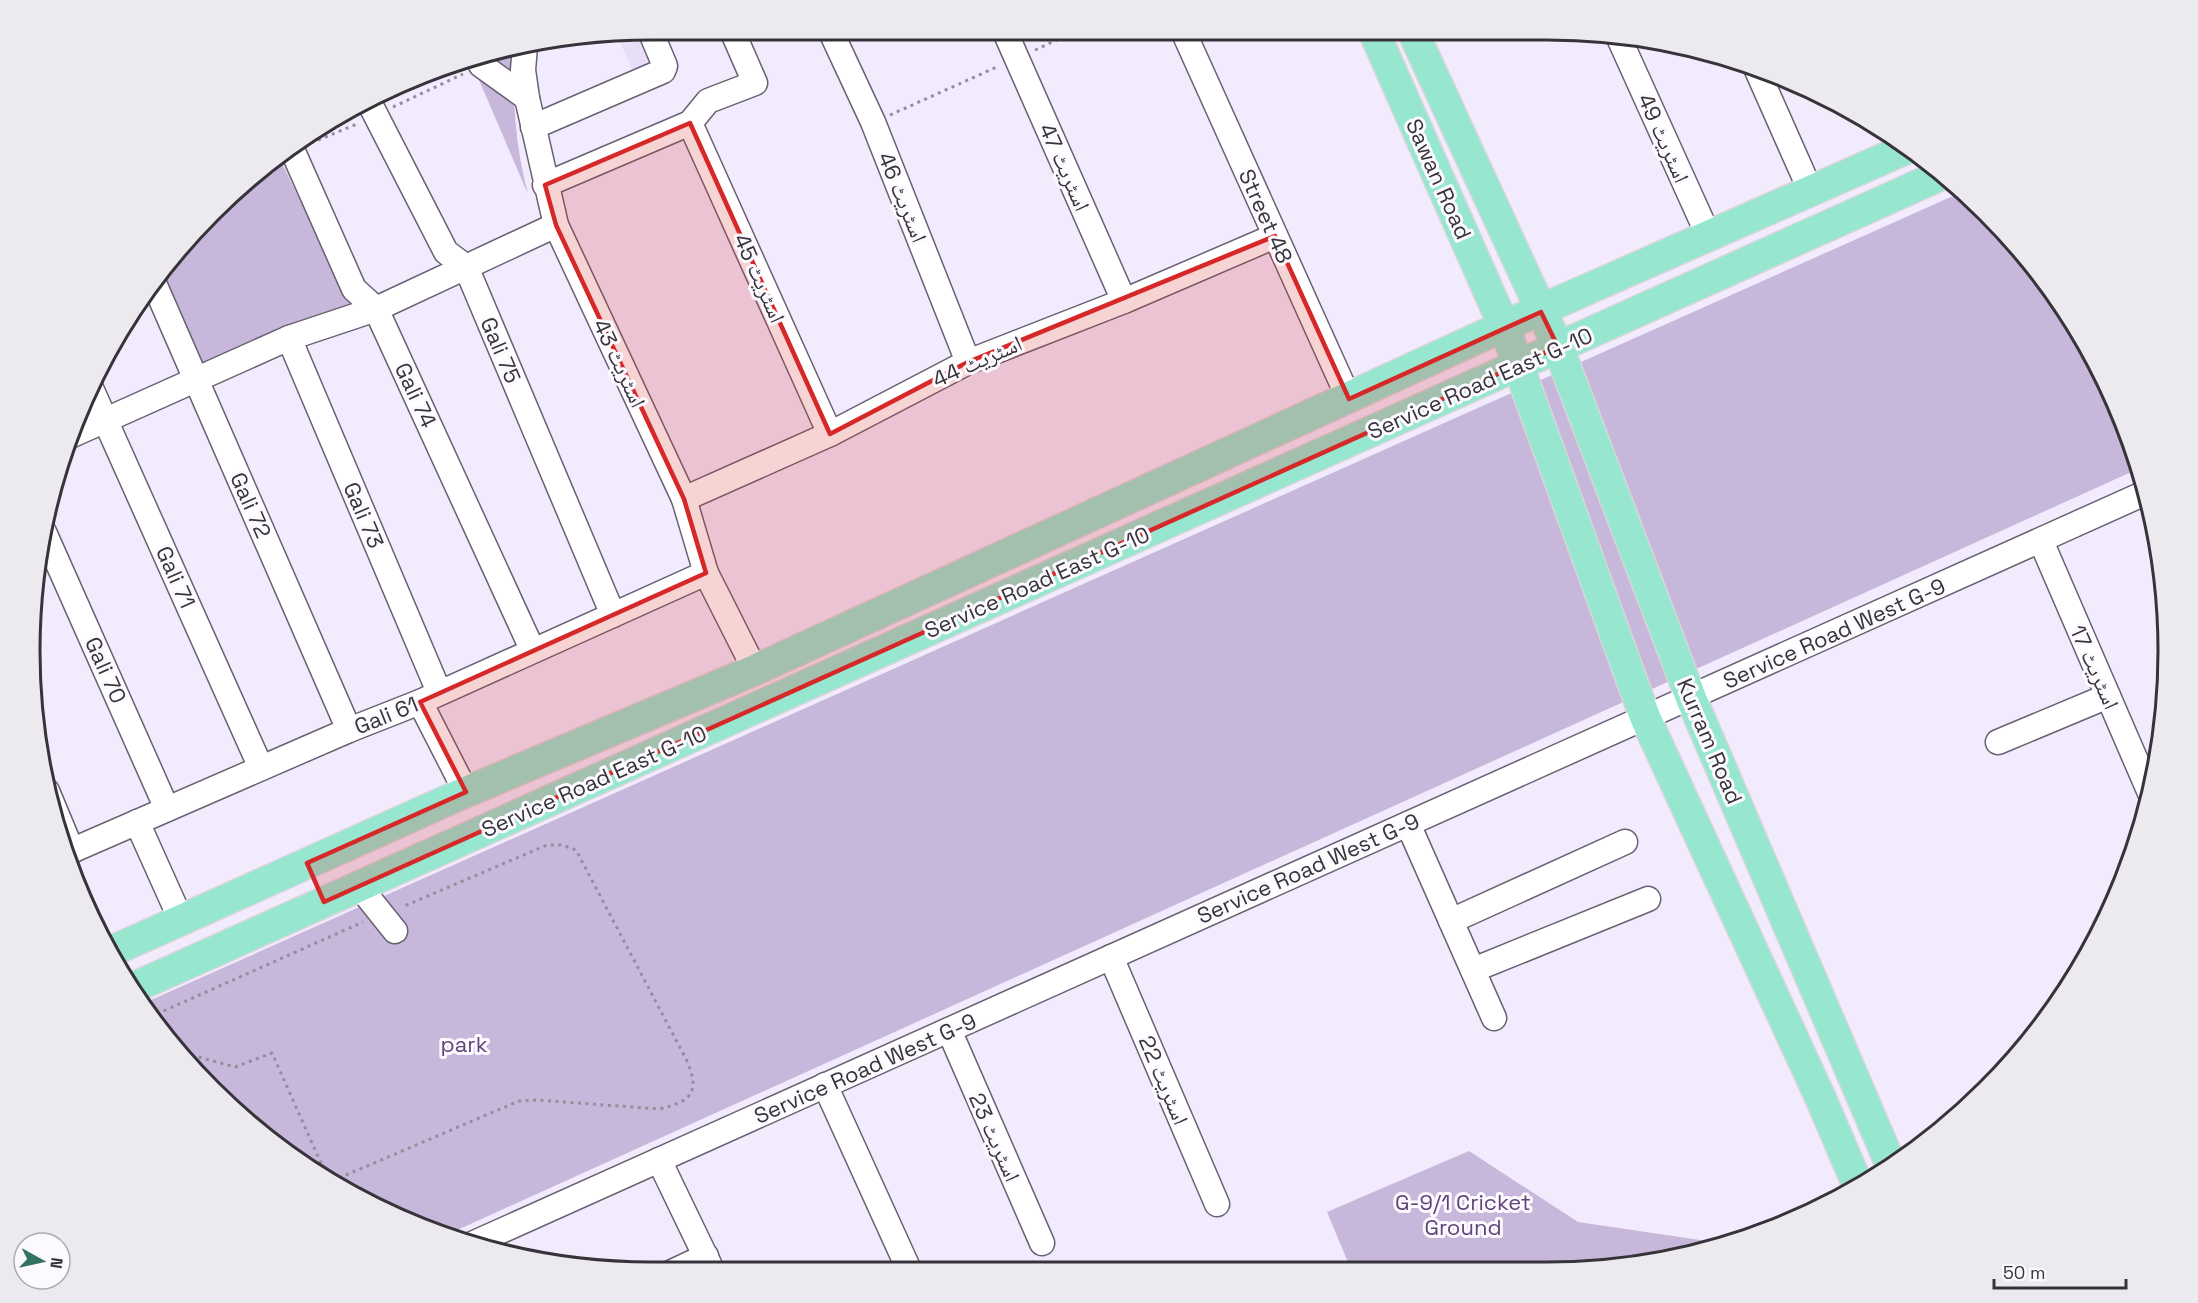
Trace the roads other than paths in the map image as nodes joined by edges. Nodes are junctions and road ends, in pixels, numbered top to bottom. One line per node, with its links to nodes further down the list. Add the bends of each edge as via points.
1 (654, 40): 15 (street, via 665,66 663,70)
2 (736, 40): 14 (street, via 755,83 708,101)
3 (835, 40): 32 (street, اسٹریٹ 46, via 873,122)
4 (1009, 40): 26 (street, اسٹریٹ 47)
5 (1187, 40): 22 (street, Street 48)
6 (1378, 40): 29 (main road, Sawan Road)
7 (1417, 40): 28 (main road, Sawan Road)
8 (1622, 46): 23 (street, اسٹریٹ 49)
9 (524, 54): 12 (street, اسٹریٹ 43)
10 (481, 65): 12 (street)
11 (1761, 80): 20 (street)
12 (527, 98): 15 (street, اسٹریٹ 43)
13 (373, 108): 24 (street, Gali 75, via 446,252)
14 (690, 123): 19 (street); 39 (street, اسٹریٹ 45)
15 (533, 127): 19 (street, اسٹریٹ 43)
16 (1898, 152): 20 (main road, Service Road East G-10)
17 (293, 157): 27 (street, Gali 74, via 354,289)
18 (1933, 179): 31 (main road, Service Road East G-10)
19 (545, 185): 21 (street, اسٹریٹ 43)
20 (1811, 192): 23 (main road, Service Road East G-10)
21 (556, 225): 24 (street); 41 (street, اسٹریٹ 43)
22 (1275, 236): 26 (street, اسٹریٹ 44); 36 (street, Street 48)
23 (1709, 237): 28 (main road, Service Road East G-10)
24 (465, 266): 27 (street); 45 (street, Gali 75)
25 (158, 292): 34 (street, Gali 72)
26 (1124, 301): 32 (street, اسٹریٹ 44)
27 (376, 309): 30 (street); 46 (street, Gali 74)
28 (1541, 312): 29 (main road, Service Road East G-10); 31 (main road, Kurram Road)
29 (1504, 326): 33 (main road, Sawan Road); 36 (main road, Service Road East G-10)
30 (289, 338): 34 (street); 49 (street, Gali 73)
31 (1558, 347): 33 (main road, Service Road East G-10); 50 (main road, Kurram Road)
32 (968, 362): 39 (street, اسٹریٹ 44)
33 (1519, 366): 51 (main road, Sawan Road); 63 (main road, Service Road East G-10)
34 (197, 381): 37 (street); 52 (street, Gali 72)
35 (96, 399): 37 (street, Gali 71)
36 (1349, 399): 47 (main road, Service Road East G-10)
37 (106, 421): 38 (street); 54 (street, Gali 71)
38 (82, 431)
39 (830, 434): 41 (street, اسٹریٹ 44)
40 (2138, 496): 42 (street, Service Road West G-9)
41 (684, 499): 44 (street, اسٹریٹ 43)
42 (2041, 541): 48 (street, اسٹریٹ 17); 50 (street, Service Road West G-9)
43 (50, 545): 57 (street, Gali 70)
44 (706, 573): 45 (street, Gali 61); 47 (street, اسٹریٹ 43)
45 (613, 615): 46 (street, Gali 61)
46 (532, 650): 49 (street, Gali 61)
47 (755, 670): 56 (main road, Service Road East G-10)
48 (2108, 696): 53 (street); 55 (street, اسٹریٹ 17)
49 (430, 697): 52 (street, Gali 61); 56 (street, Gali 73)
50 (1691, 698): 51 (street, Service Road West G-9); 76 (main road, Kurram Road)
51 (1645, 717): 59 (street, Service Road West G-9); 78 (main road)
52 (349, 730): 54 (street, Gali 61)
53 (1998, 742)
54 (261, 768): 57 (street, Gali 61)
55 (2145, 775)
56 (466, 792): 62 (main road, Service Road East G-10)
57 (167, 809): 58 (street, Gali 61)
58 (137, 822): 61 (street, Gali 61); 66 (street)
59 (1408, 824): 67 (street); 70 (street, Service Road West G-9)
60 (1625, 842): 67 (street)
61 (74, 850)
62 (307, 863): 65 (main road); 66 (main road, Service Road East G-10)
63 (359, 886): 65 (main road, Service Road East G-10); 68 (street)
64 (1648, 899): 71 (street)
65 (324, 902): 72 (main road, Service Road East G-10)
66 (181, 920): 69 (main road, Service Road East G-10)
67 (1451, 921): 71 (street)
68 (388, 922)
69 (118, 949)
70 (1111, 957): 74 (street, Service Road West G-9); 79 (street, اسٹریٹ 22)
71 (1473, 970): 73 (street)
72 (139, 985)
73 (1494, 1018)
74 (949, 1030): 75 (street, Service Road West G-9); 81 (street, اسٹریٹ 23)
75 (825, 1085): 77 (street, Service Road West G-9); 83 (street)
76 (1888, 1158)
77 (659, 1160): 80 (street, Service Road West G-9); 82 (street)
78 (1855, 1179)
79 (1217, 1204)
80 (483, 1239)
81 (1042, 1243)
82 (708, 1262)
83 (905, 1262)

